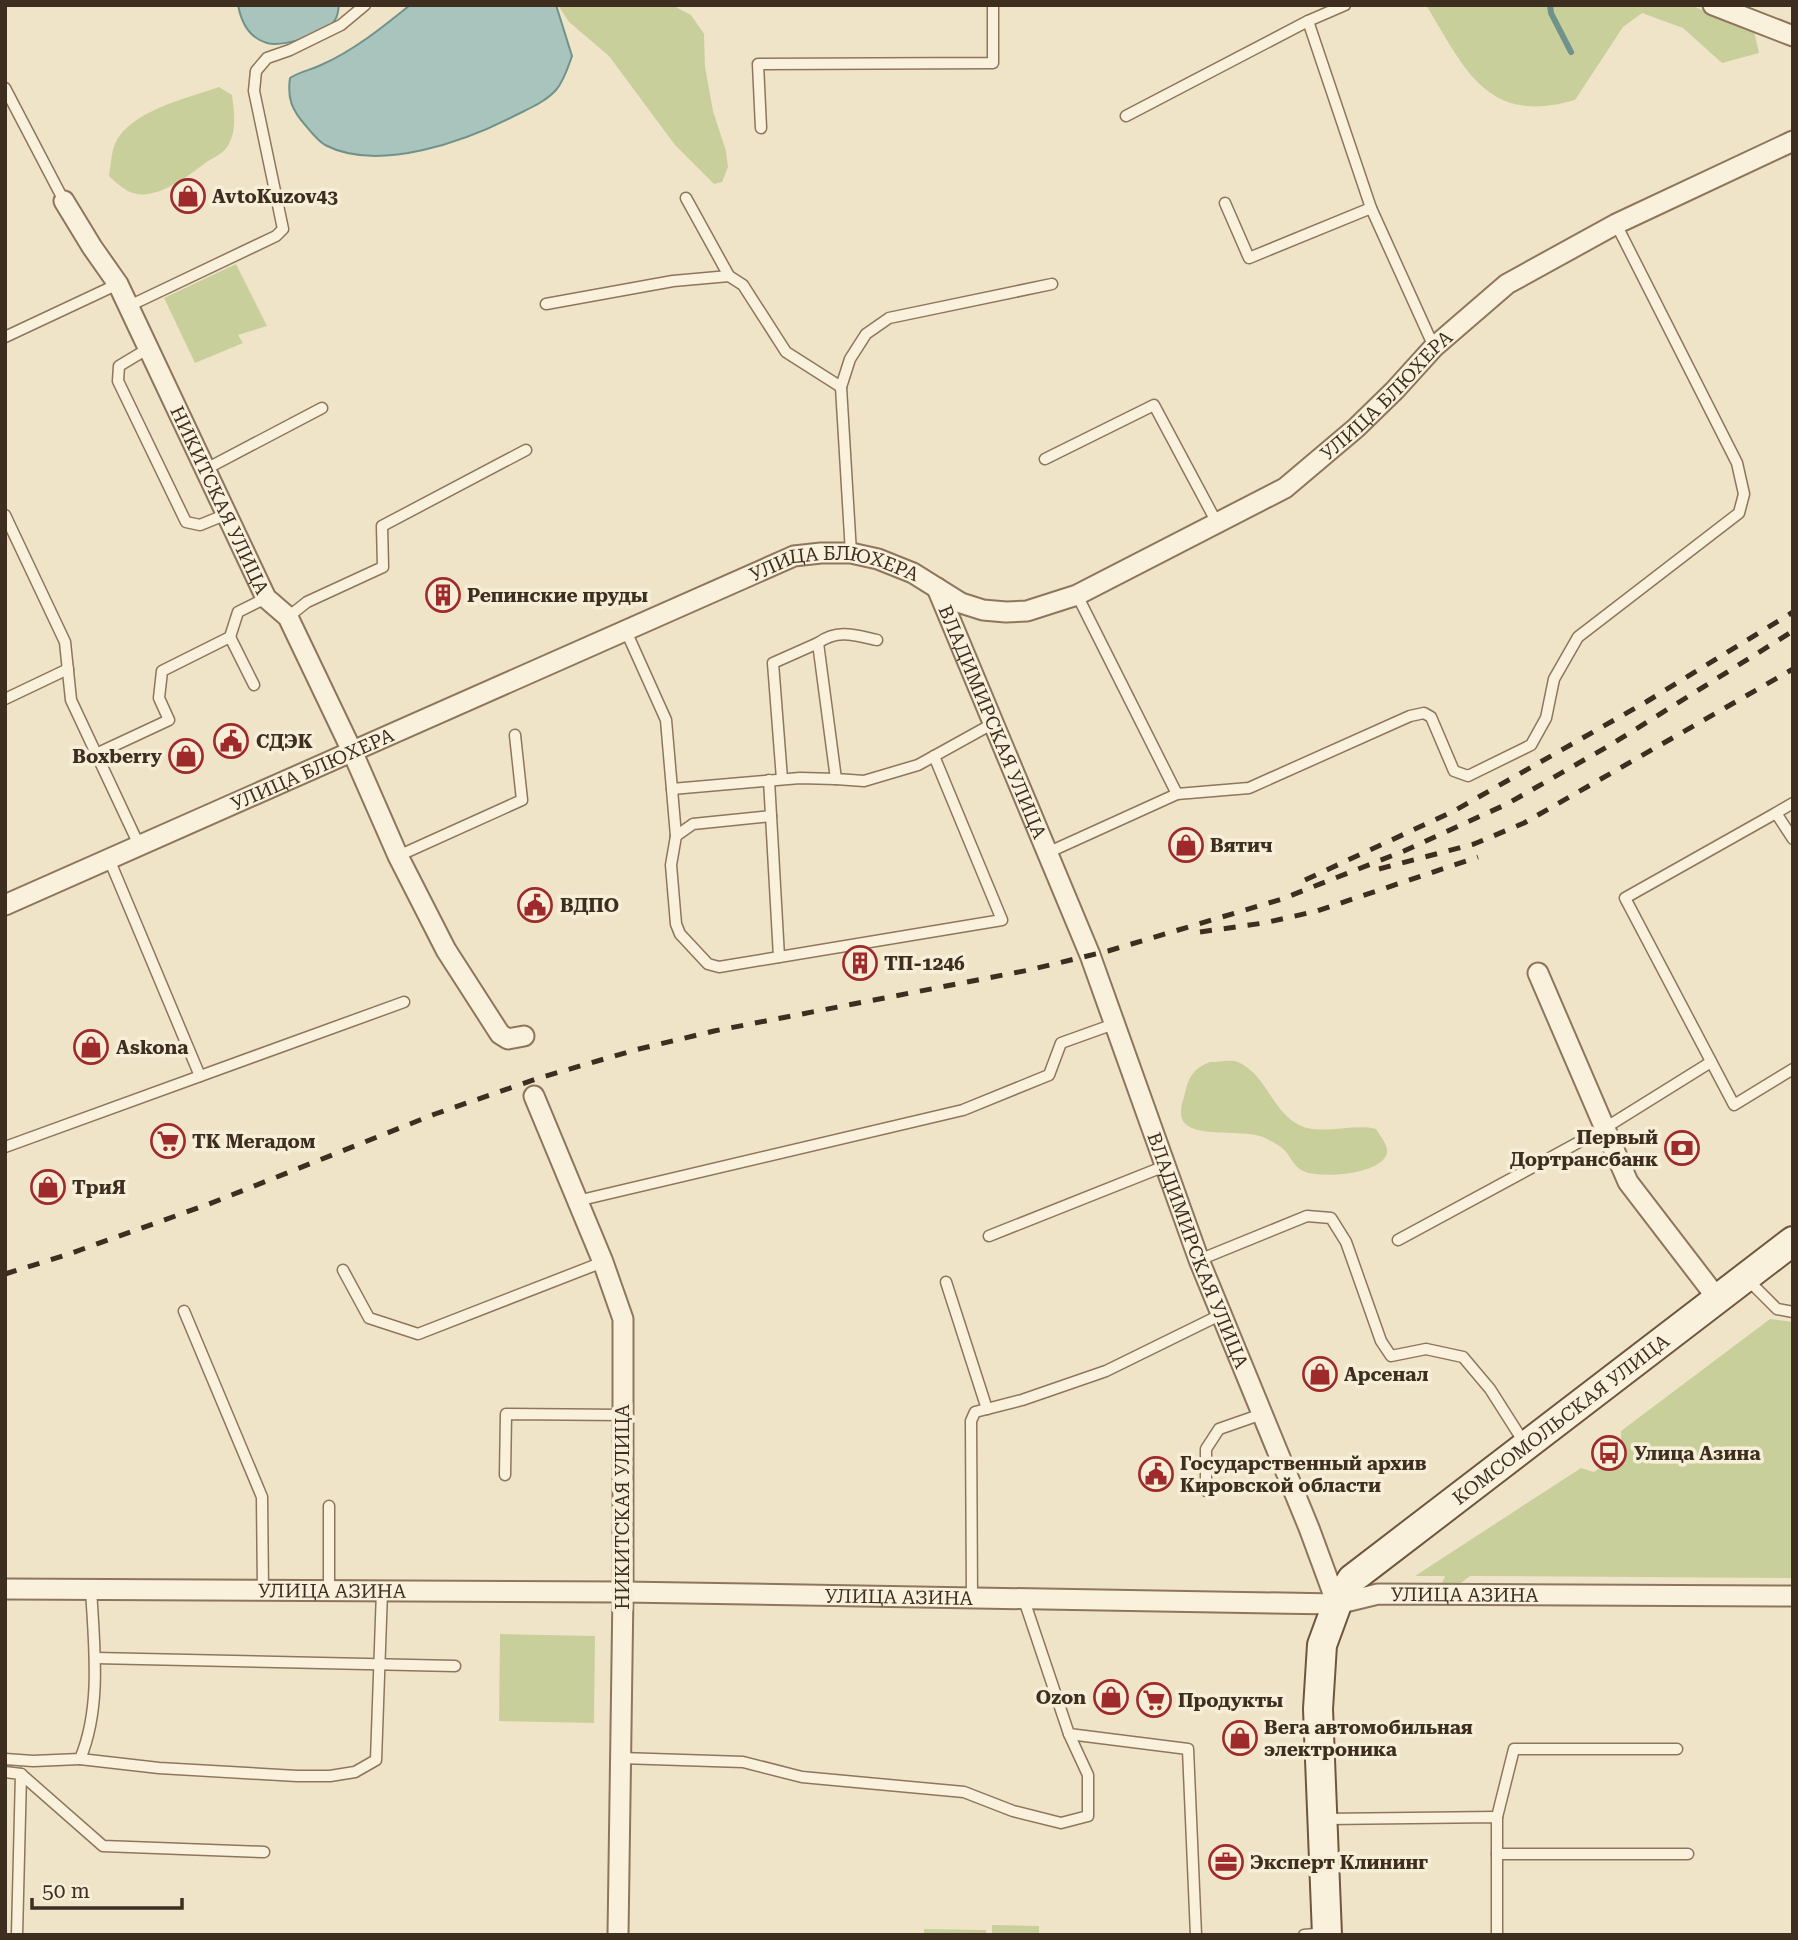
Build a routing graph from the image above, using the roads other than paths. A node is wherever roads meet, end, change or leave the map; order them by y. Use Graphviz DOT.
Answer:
graph roads {
  1 [pos="365,5"];
  2 [pos="993,5"];
  3 [pos="1345,5"];
  4 [pos="1713,5"];
  5 [pos="1308,21"];
  6 [pos="1793,36"];
  7 [pos="5,88"];
  8 [pos="1126,116"];
  9 [pos="761,128"];
  10 [pos="1793,141"];
  11 [pos="686,198"];
  12 [pos="64,201"];
  13 [pos="1225,202"];
  14 [pos="1371,208"];
  15 [pos="1616,224"];
  16 [pos="729,276"];
  17 [pos="1052,284"];
  18 [pos="118,285"];
  19 [pos="546,304"];
  20 [pos="129,306"];
  21 [pos="5,337"];
  22 [pos="1434,347"];
  23 [pos="149,348"];
  24 [pos="841,387"];
  25 [pos="322,408"];
  26 [pos="526,450"];
  27 [pos="1045,459"];
  28 [pos="206,468"];
  29 [pos="227,514"];
  30 [pos="5,515"];
  31 [pos="1217,523"];
  32 [pos="851,553"];
  33 [pos="937,588"];
  34 [pos="1077,594"];
  35 [pos="266,598"];
  36 [pos="288,617"];
  37 [pos="626,631"];
  38 [pos="230,637"];
  39 [pos="877,640"];
  40 [pos="818,643"];
  41 [pos="68,669"];
  42 [pos="254,685"];
  43 [pos="5,699"];
  44 [pos="992,724"];
  45 [pos="515,735"];
  46 [pos="352,751"];
  47 [pos="96,754"];
  48 [pos="934,756"];
  49 [pos="782,779"];
  50 [pos="836,779"];
  51 [pos="769,780"];
  52 [pos="672,789"];
  53 [pos="1177,794"];
  54 [pos="1793,803"];
  55 [pos="1776,813"];
  56 [pos="771,816"];
  57 [pos="676,836"];
  58 [pos="1793,839"];
  59 [pos="139,845"];
  60 [pos="1047,853"];
  61 [pos="398,856"];
  62 [pos="109,859"];
  63 [pos="5,905"];
  64 [pos="779,957"];
  65 [pos="1538,973"];
  66 [pos="404,1002"];
  67 [pos="1114,1024"];
  68 [pos="524,1036"];
  69 [pos="1711,1062"];
  70 [pos="1793,1069"];
  71 [pos="200,1076"];
  72 [pos="534,1096"];
  73 [pos="1605,1128"];
  74 [pos="5,1147"];
  75 [pos="1165,1166"];
  76 [pos="576,1201"];
  77 [pos="989,1236"];
  78 [pos="1398,1240"];
  79 [pos="1793,1241"];
  80 [pos="1199,1260"];
  81 [pos="603,1262"];
  82 [pos="343,1270"];
  83 [pos="1745,1277"];
  84 [pos="946,1282"];
  85 [pos="1717,1298"];
  86 [pos="184,1311"];
  87 [pos="1793,1312"];
  88 [pos="1220,1315"];
  89 [pos="987,1409"];
  90 [pos="1262,1414"];
  91 [pos="623,1415"];
  92 [pos="1526,1445"];
  93 [pos="505,1475"];
  94 [pos="1206,1491"];
  95 [pos="329,1506"];
  96 [pos="5,1589"];
  97 [pos="91,1589"];
  98 [pos="263,1590"];
  99 [pos="329,1590"];
  100 [pos="382,1591"];
  101 [pos="623,1592"];
  102 [pos="1793,1597"];
  103 [pos="972,1598"];
  104 [pos="1024,1600"];
  105 [pos="1337,1604"];
  106 [pos="95,1658"];
  107 [pos="380,1664"];
  108 [pos="455,1666"];
  109 [pos="1069,1734"];
  110 [pos="1677,1749"];
  111 [pos="621,1758"];
  112 [pos="5,1759"];
  113 [pos="80,1759"];
  114 [pos="5,1772"];
  115 [pos="21,1774"];
  116 [pos="1497,1817"];
  117 [pos="1322,1819"];
  118 [pos="264,1852"];
  119 [pos="1497,1854"];
  120 [pos="1688,1854"];
  121 [pos="1319,1934"];
  122 [pos="16,1935"];
  123 [pos="618,1935"];
  124 [pos="1196,1935"];
  125 [pos="1497,1935"];
  1 -- 20 [label="lane"];
  2 -- 9 [label="lane"];
  3 -- 5 [label="lane"];
  4 -- 6 [label="street"];
  5 -- 8 [label="lane"];
  5 -- 14 [label="lane"];
  7 -- 12 [label="lane"];
  10 -- 15 [label="street, УЛИЦА БЛЮХЕРА"];
  11 -- 16 [label="lane"];
  12 -- 18 [label="street, НИКИТСКАЯ УЛИЦА"];
  13 -- 14 [label="lane"];
  14 -- 22 [label="lane"];
  15 -- 22 [label="street, УЛИЦА БЛЮХЕРА"];
  15 -- 53 [label="lane"];
  16 -- 19 [label="lane"];
  16 -- 24 [label="lane"];
  17 -- 24 [label="lane"];
  18 -- 20 [label="street, НИКИТСКАЯ УЛИЦА"];
  18 -- 21 [label="lane"];
  20 -- 23 [label="street, НИКИТСКАЯ УЛИЦА"];
  22 -- 31 [label="street, УЛИЦА БЛЮХЕРА"];
  23 -- 28 [label="street, НИКИТСКАЯ УЛИЦА"];
  23 -- 29 [label="lane"];
  24 -- 32 [label="lane"];
  25 -- 28 [label="lane"];
  26 -- 36 [label="lane"];
  27 -- 31 [label="lane"];
  28 -- 29 [label="street, НИКИТСКАЯ УЛИЦА"];
  29 -- 35 [label="street, НИКИТСКАЯ УЛИЦА"];
  30 -- 41 [label="lane"];
  31 -- 34 [label="street, УЛИЦА БЛЮХЕРА"];
  32 -- 33 [label="street, УЛИЦА БЛЮХЕРА"];
  32 -- 37 [label="street, УЛИЦА БЛЮХЕРА"];
  33 -- 34 [label="street, УЛИЦА БЛЮХЕРА"];
  33 -- 44 [label="street, ВЛАДИМИРСКАЯ УЛИЦА"];
  34 -- 53 [label="lane"];
  35 -- 36 [label="street, НИКИТСКАЯ УЛИЦА"];
  35 -- 38 [label="lane"];
  36 -- 46 [label="street, НИКИТСКАЯ УЛИЦА"];
  37 -- 46 [label="street, УЛИЦА БЛЮХЕРА"];
  37 -- 52 [label="lane"];
  38 -- 42 [label="lane"];
  38 -- 47 [label="lane"];
  39 -- 40 [label="lane"];
  40 -- 49 [label="lane"];
  40 -- 50 [label="lane"];
  41 -- 43 [label="lane"];
  41 -- 47 [label="lane"];
  44 -- 48 [label="lane"];
  44 -- 60 [label="street, ВЛАДИМИРСКАЯ УЛИЦА"];
  45 -- 61 [label="lane"];
  46 -- 59 [label="street, УЛИЦА БЛЮХЕРА"];
  46 -- 61 [label="street, НИКИТСКАЯ УЛИЦА"];
  47 -- 59 [label="lane"];
  48 -- 50 [label="lane"];
  48 -- 64 [label="lane"];
  49 -- 50 [label="lane"];
  49 -- 51 [label="lane"];
  51 -- 52 [label="lane"];
  51 -- 56 [label="lane"];
  52 -- 57 [label="lane"];
  53 -- 60 [label="lane"];
  54 -- 55 [label="lane"];
  55 -- 58 [label="lane"];
  55 -- 69 [label="lane"];
  56 -- 57 [label="lane"];
  56 -- 64 [label="lane"];
  57 -- 64 [label="lane"];
  59 -- 62 [label="street, УЛИЦА БЛЮХЕРА"];
  60 -- 67 [label="street, ВЛАДИМИРСКАЯ УЛИЦА"];
  61 -- 68 [label="street, НИКИТСКАЯ УЛИЦА"];
  62 -- 63 [label="street, УЛИЦА БЛЮХЕРА"];
  62 -- 71 [label="lane"];
  65 -- 73 [label="street"];
  66 -- 71 [label="lane"];
  67 -- 75 [label="street, ВЛАДИМИРСКАЯ УЛИЦА"];
  67 -- 76 [label="lane"];
  69 -- 70 [label="lane"];
  69 -- 73 [label="lane"];
  71 -- 74 [label="lane"];
  72 -- 76 [label="street, НИКИТСКАЯ УЛИЦА"];
  73 -- 78 [label="lane"];
  73 -- 85 [label="street"];
  75 -- 77 [label="lane"];
  75 -- 80 [label="street, ВЛАДИМИРСКАЯ УЛИЦА"];
  76 -- 81 [label="street, НИКИТСКАЯ УЛИЦА"];
  79 -- 83 [label="main road, КОМСОМОЛЬСКАЯ УЛИЦА"];
  80 -- 88 [label="street, ВЛАДИМИРСКАЯ УЛИЦА"];
  80 -- 92 [label="lane"];
  81 -- 82 [label="lane"];
  81 -- 91 [label="street, НИКИТСКАЯ УЛИЦА"];
  83 -- 85 [label="main road, КОМСОМОЛЬСКАЯ УЛИЦА"];
  83 -- 87 [label="lane"];
  84 -- 89 [label="lane"];
  85 -- 92 [label="main road, КОМСОМОЛЬСКАЯ УЛИЦА"];
  86 -- 98 [label="lane"];
  88 -- 89 [label="lane"];
  88 -- 90 [label="street, ВЛАДИМИРСКАЯ УЛИЦА"];
  89 -- 103 [label="lane"];
  90 -- 94 [label="lane"];
  90 -- 105 [label="street, ВЛАДИМИРСКАЯ УЛИЦА"];
  91 -- 93 [label="lane"];
  91 -- 101 [label="street, НИКИТСКАЯ УЛИЦА"];
  92 -- 105 [label="main road, КОМСОМОЛЬСКАЯ УЛИЦА"];
  95 -- 99 [label="lane"];
  96 -- 97 [label="street, УЛИЦА АЗИНА"];
  97 -- 98 [label="street, УЛИЦА АЗИНА"];
  97 -- 106 [label="lane"];
  98 -- 99 [label="street, УЛИЦА АЗИНА"];
  99 -- 100 [label="street, УЛИЦА АЗИНА"];
  100 -- 101 [label="street, УЛИЦА АЗИНА"];
  100 -- 107 [label="lane"];
  101 -- 103 [label="street, УЛИЦА АЗИНА"];
  101 -- 111 [label="street, НИКИТСКАЯ УЛИЦА"];
  102 -- 105 [label="street, УЛИЦА АЗИНА"];
  103 -- 104 [label="street, УЛИЦА АЗИНА"];
  104 -- 105 [label="street, УЛИЦА АЗИНА"];
  104 -- 109 [label="lane"];
  105 -- 117 [label="main road"];
  106 -- 107 [label="lane"];
  106 -- 113 [label="lane"];
  107 -- 108 [label="lane"];
  107 -- 113 [label="lane"];
  109 -- 111 [label="lane"];
  109 -- 124 [label="lane"];
  110 -- 116 [label="lane"];
  111 -- 123 [label="street, НИКИТСКАЯ УЛИЦА"];
  112 -- 113 [label="lane"];
  114 -- 115 [label="lane"];
  115 -- 118 [label="lane"];
  115 -- 122 [label="lane"];
  116 -- 117 [label="lane"];
  116 -- 119 [label="lane"];
  117 -- 121 [label="main road"];
  119 -- 120 [label="lane"];
  119 -- 125 [label="lane"];
}
